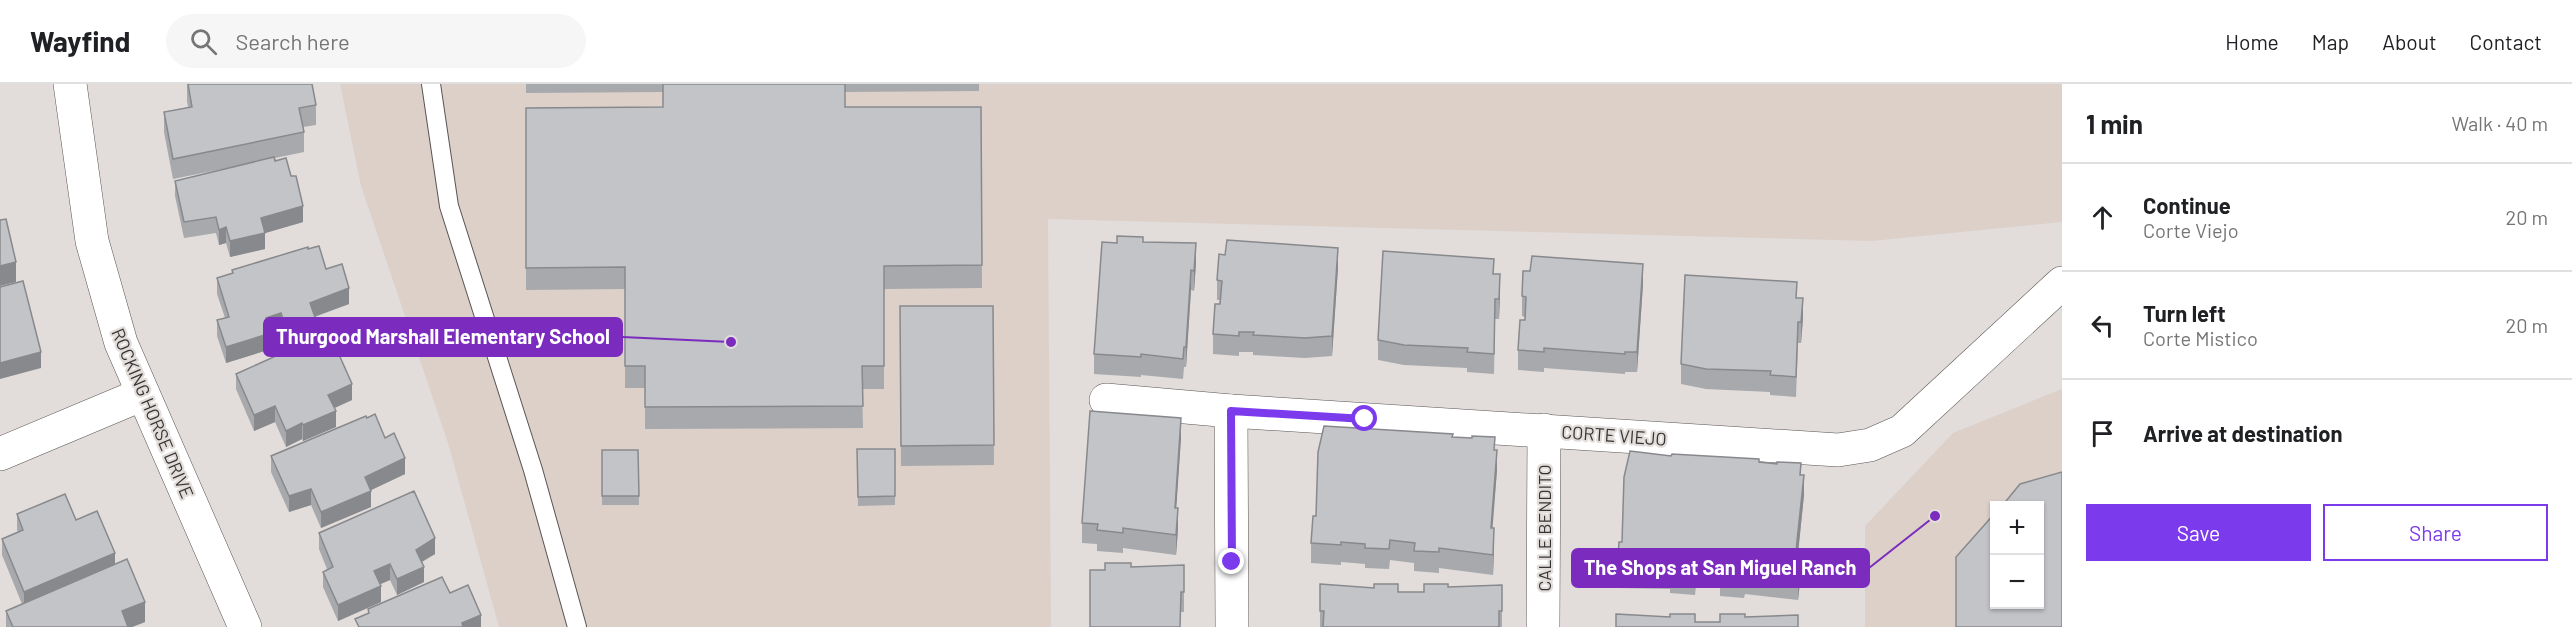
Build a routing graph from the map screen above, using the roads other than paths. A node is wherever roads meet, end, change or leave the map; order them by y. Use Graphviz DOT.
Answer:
graph roads {
  1 [pos="70,84"];
  2 [pos="431,84"];
  3 [pos="2062,283"];
  4 [pos="143,394"];
  5 [pos="1107,400"];
  6 [pos="1231,411"];
  7 [pos="1544,430"];
  8 [pos="0,454"];
  9 [pos="244,627"];
  10 [pos="578,627"];
  11 [pos="1232,627"];
  12 [pos="1543,627"];
  1 -- 4 [label="street, ROCKING HORSE DRIVE"];
  2 -- 10 [label="lane"];
  3 -- 7 [label="street, CORTE VIEJO"];
  4 -- 8 [label="street"];
  4 -- 9 [label="street, ROCKING HORSE DRIVE"];
  5 -- 6 [label="street, CORTE VIEJO"];
  6 -- 7 [label="street, CORTE VIEJO"];
  6 -- 11 [label="street"];
  7 -- 12 [label="street, CALLE BENDITO"];
}
